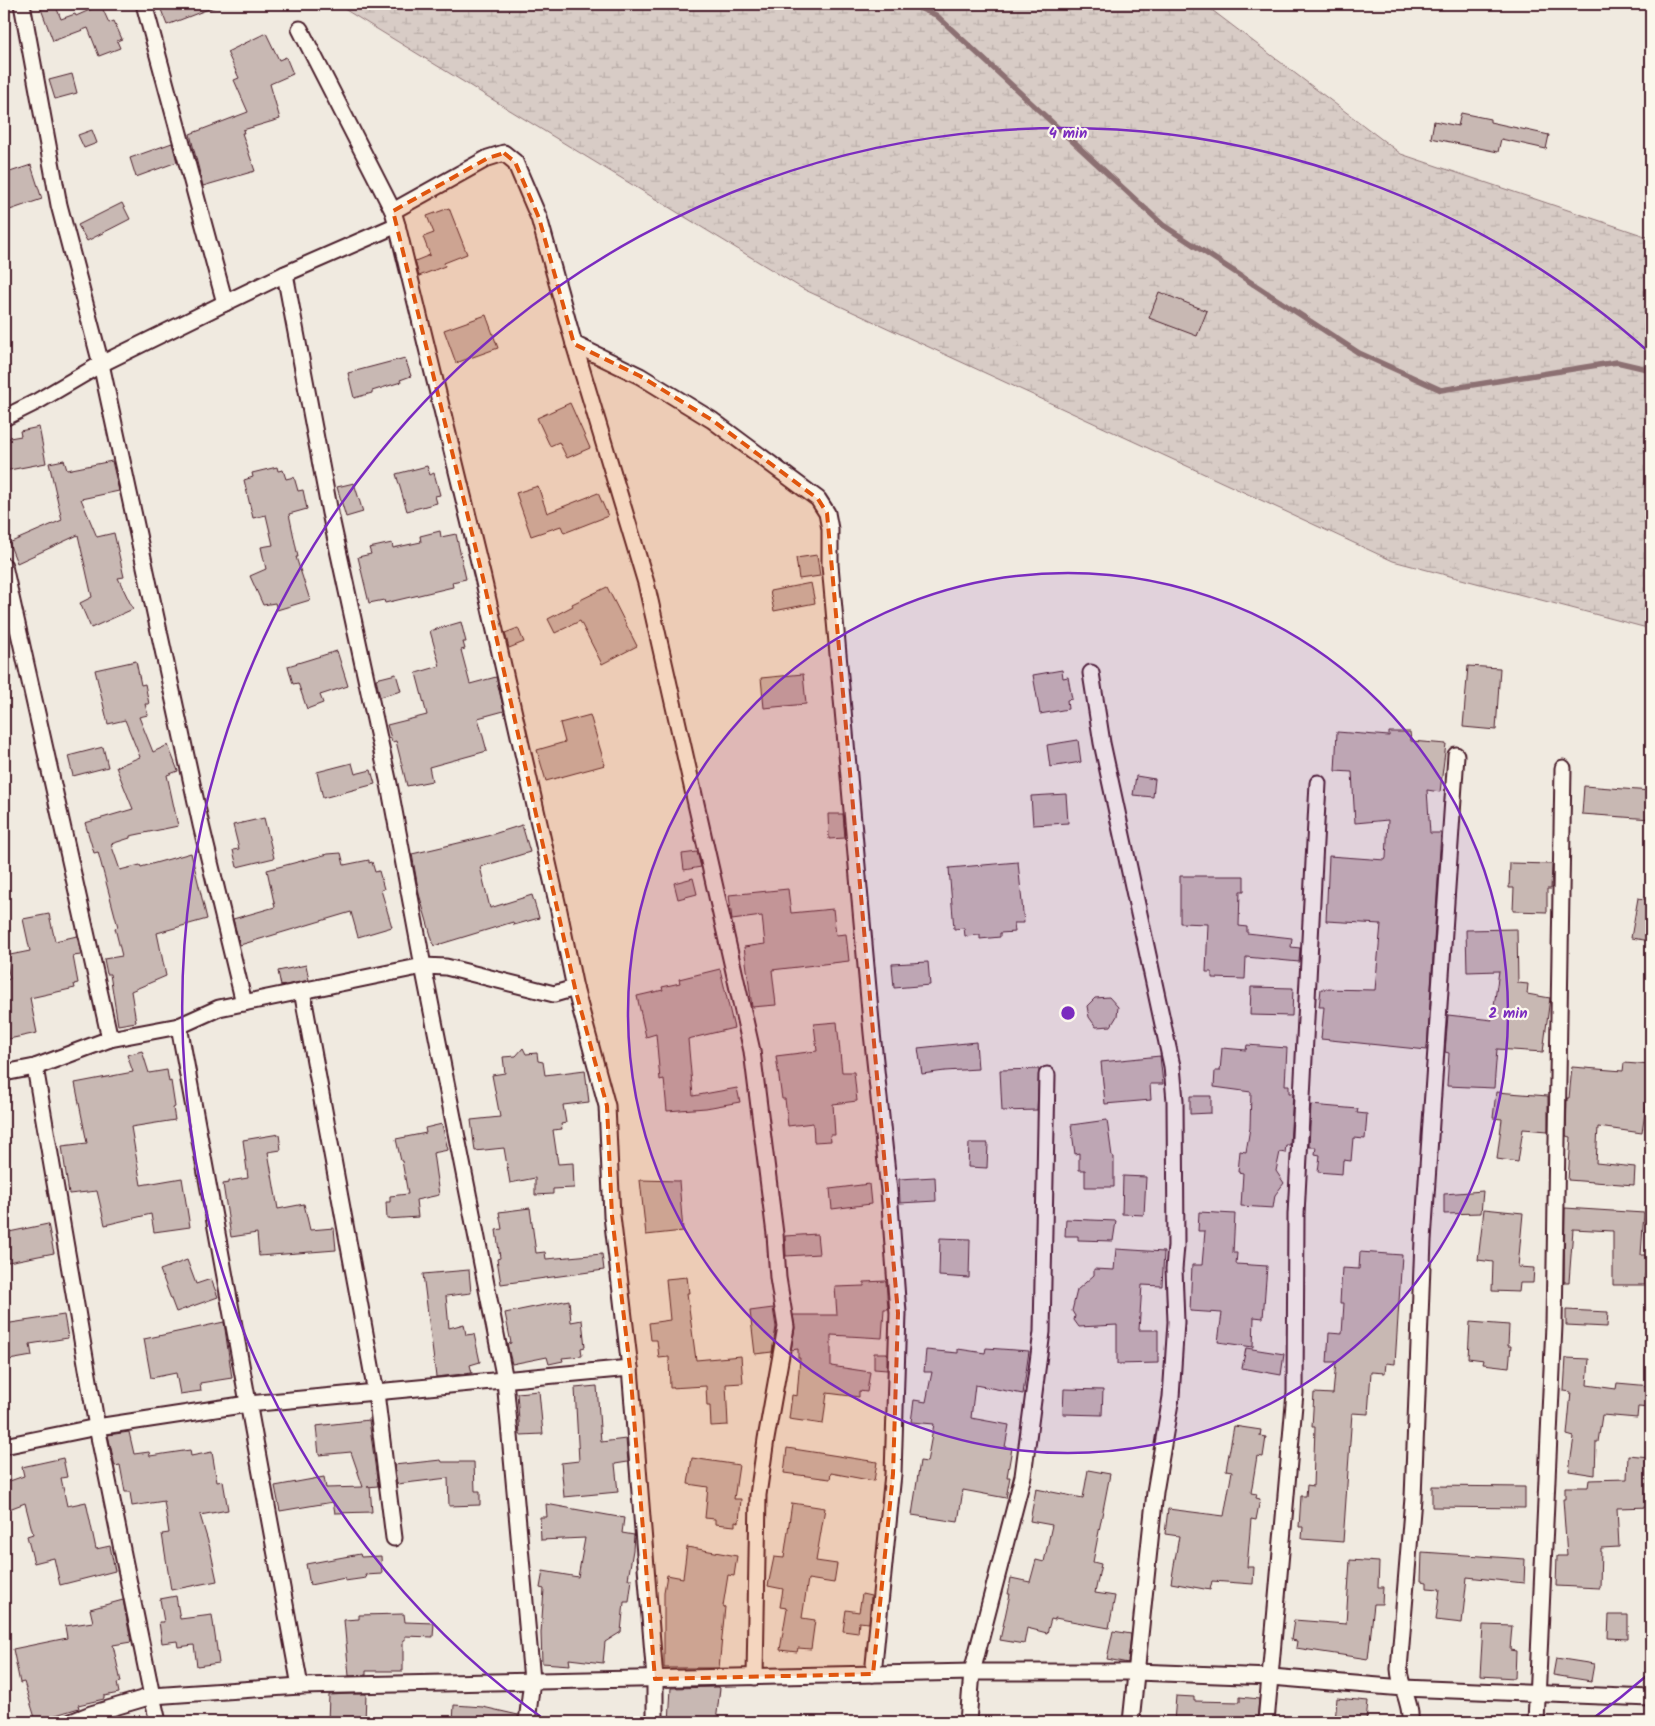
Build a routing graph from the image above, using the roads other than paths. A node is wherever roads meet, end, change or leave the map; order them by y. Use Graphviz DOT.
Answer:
graph roads {
  1 [pos="22,4"];
  2 [pos="144,4"];
  3 [pos="300,30"];
  4 [pos="395,218"];
  5 [pos="285,274"];
  6 [pos="225,303"];
  7 [pos="574,344"];
  8 [pos="101,364"];
  9 [pos="4,418"];
  10 [pos="4,566"];
  11 [pos="1091,673"];
  12 [pos="1456,755"];
  13 [pos="1563,768"];
  14 [pos="1318,784"];
  15 [pos="423,966"];
  16 [pos="575,988"];
  17 [pos="302,991"];
  18 [pos="244,1003"];
  19 [pos="179,1026"];
  20 [pos="110,1039"];
  21 [pos="35,1067"];
  22 [pos="4,1073"];
  23 [pos="1047,1075"];
  24 [pos="630,1368"];
  25 [pos="505,1380"];
  26 [pos="376,1393"];
  27 [pos="248,1404"];
  28 [pos="97,1427"];
  29 [pos="4,1446"];
  30 [pos="394,1538"];
  31 [pos="972,1672"];
  32 [pos="1136,1672"];
  33 [pos="873,1674"];
  34 [pos="755,1677"];
  35 [pos="1271,1677"];
  36 [pos="532,1680"];
  37 [pos="655,1680"];
  38 [pos="300,1686"];
  39 [pos="1403,1688"];
  40 [pos="1537,1695"];
  41 [pos="152,1696"];
  42 [pos="1651,1698"];
  43 [pos="71,1722"];
  44 [pos="158,1722"];
  45 [pos="527,1722"];
  46 [pos="655,1722"];
  47 [pos="968,1722"];
  48 [pos="1131,1722"];
  49 [pos="1266,1722"];
  50 [pos="1410,1722"];
  51 [pos="1536,1722"];
  1 -- 8 [label="street"];
  2 -- 6 [label="street"];
  3 -- 4 [label="street"];
  4 -- 5 [label="street"];
  4 -- 7 [label="street"];
  4 -- 16 [label="street"];
  5 -- 6 [label="street"];
  5 -- 15 [label="street"];
  6 -- 8 [label="street"];
  7 -- 33 [label="street"];
  7 -- 34 [label="street"];
  8 -- 9 [label="street"];
  8 -- 18 [label="street"];
  10 -- 20 [label="street"];
  11 -- 32 [label="street"];
  12 -- 39 [label="street"];
  13 -- 40 [label="street"];
  14 -- 35 [label="street"];
  15 -- 16 [label="street"];
  15 -- 17 [label="street"];
  15 -- 25 [label="street"];
  16 -- 24 [label="street"];
  17 -- 18 [label="street"];
  17 -- 26 [label="street"];
  18 -- 19 [label="street"];
  19 -- 20 [label="street"];
  19 -- 27 [label="street"];
  20 -- 21 [label="street"];
  21 -- 22 [label="street"];
  21 -- 28 [label="street"];
  23 -- 31 [label="street"];
  24 -- 25 [label="street"];
  24 -- 37 [label="street"];
  25 -- 26 [label="street"];
  25 -- 36 [label="street"];
  26 -- 27 [label="street"];
  26 -- 30 [label="street"];
  27 -- 28 [label="street"];
  27 -- 38 [label="street"];
  28 -- 29 [label="street"];
  28 -- 41 [label="street"];
  31 -- 32 [label="street"];
  31 -- 33 [label="street"];
  31 -- 47 [label="street"];
  32 -- 35 [label="street"];
  32 -- 48 [label="street"];
  33 -- 34 [label="street"];
  34 -- 37 [label="street"];
  35 -- 39 [label="street"];
  35 -- 49 [label="street"];
  36 -- 37 [label="street"];
  36 -- 38 [label="street"];
  36 -- 45 [label="street"];
  37 -- 46 [label="street"];
  38 -- 41 [label="street"];
  39 -- 40 [label="street"];
  39 -- 50 [label="street"];
  40 -- 42 [label="street"];
  40 -- 51 [label="street"];
  41 -- 43 [label="street"];
  41 -- 44 [label="street"];
}
